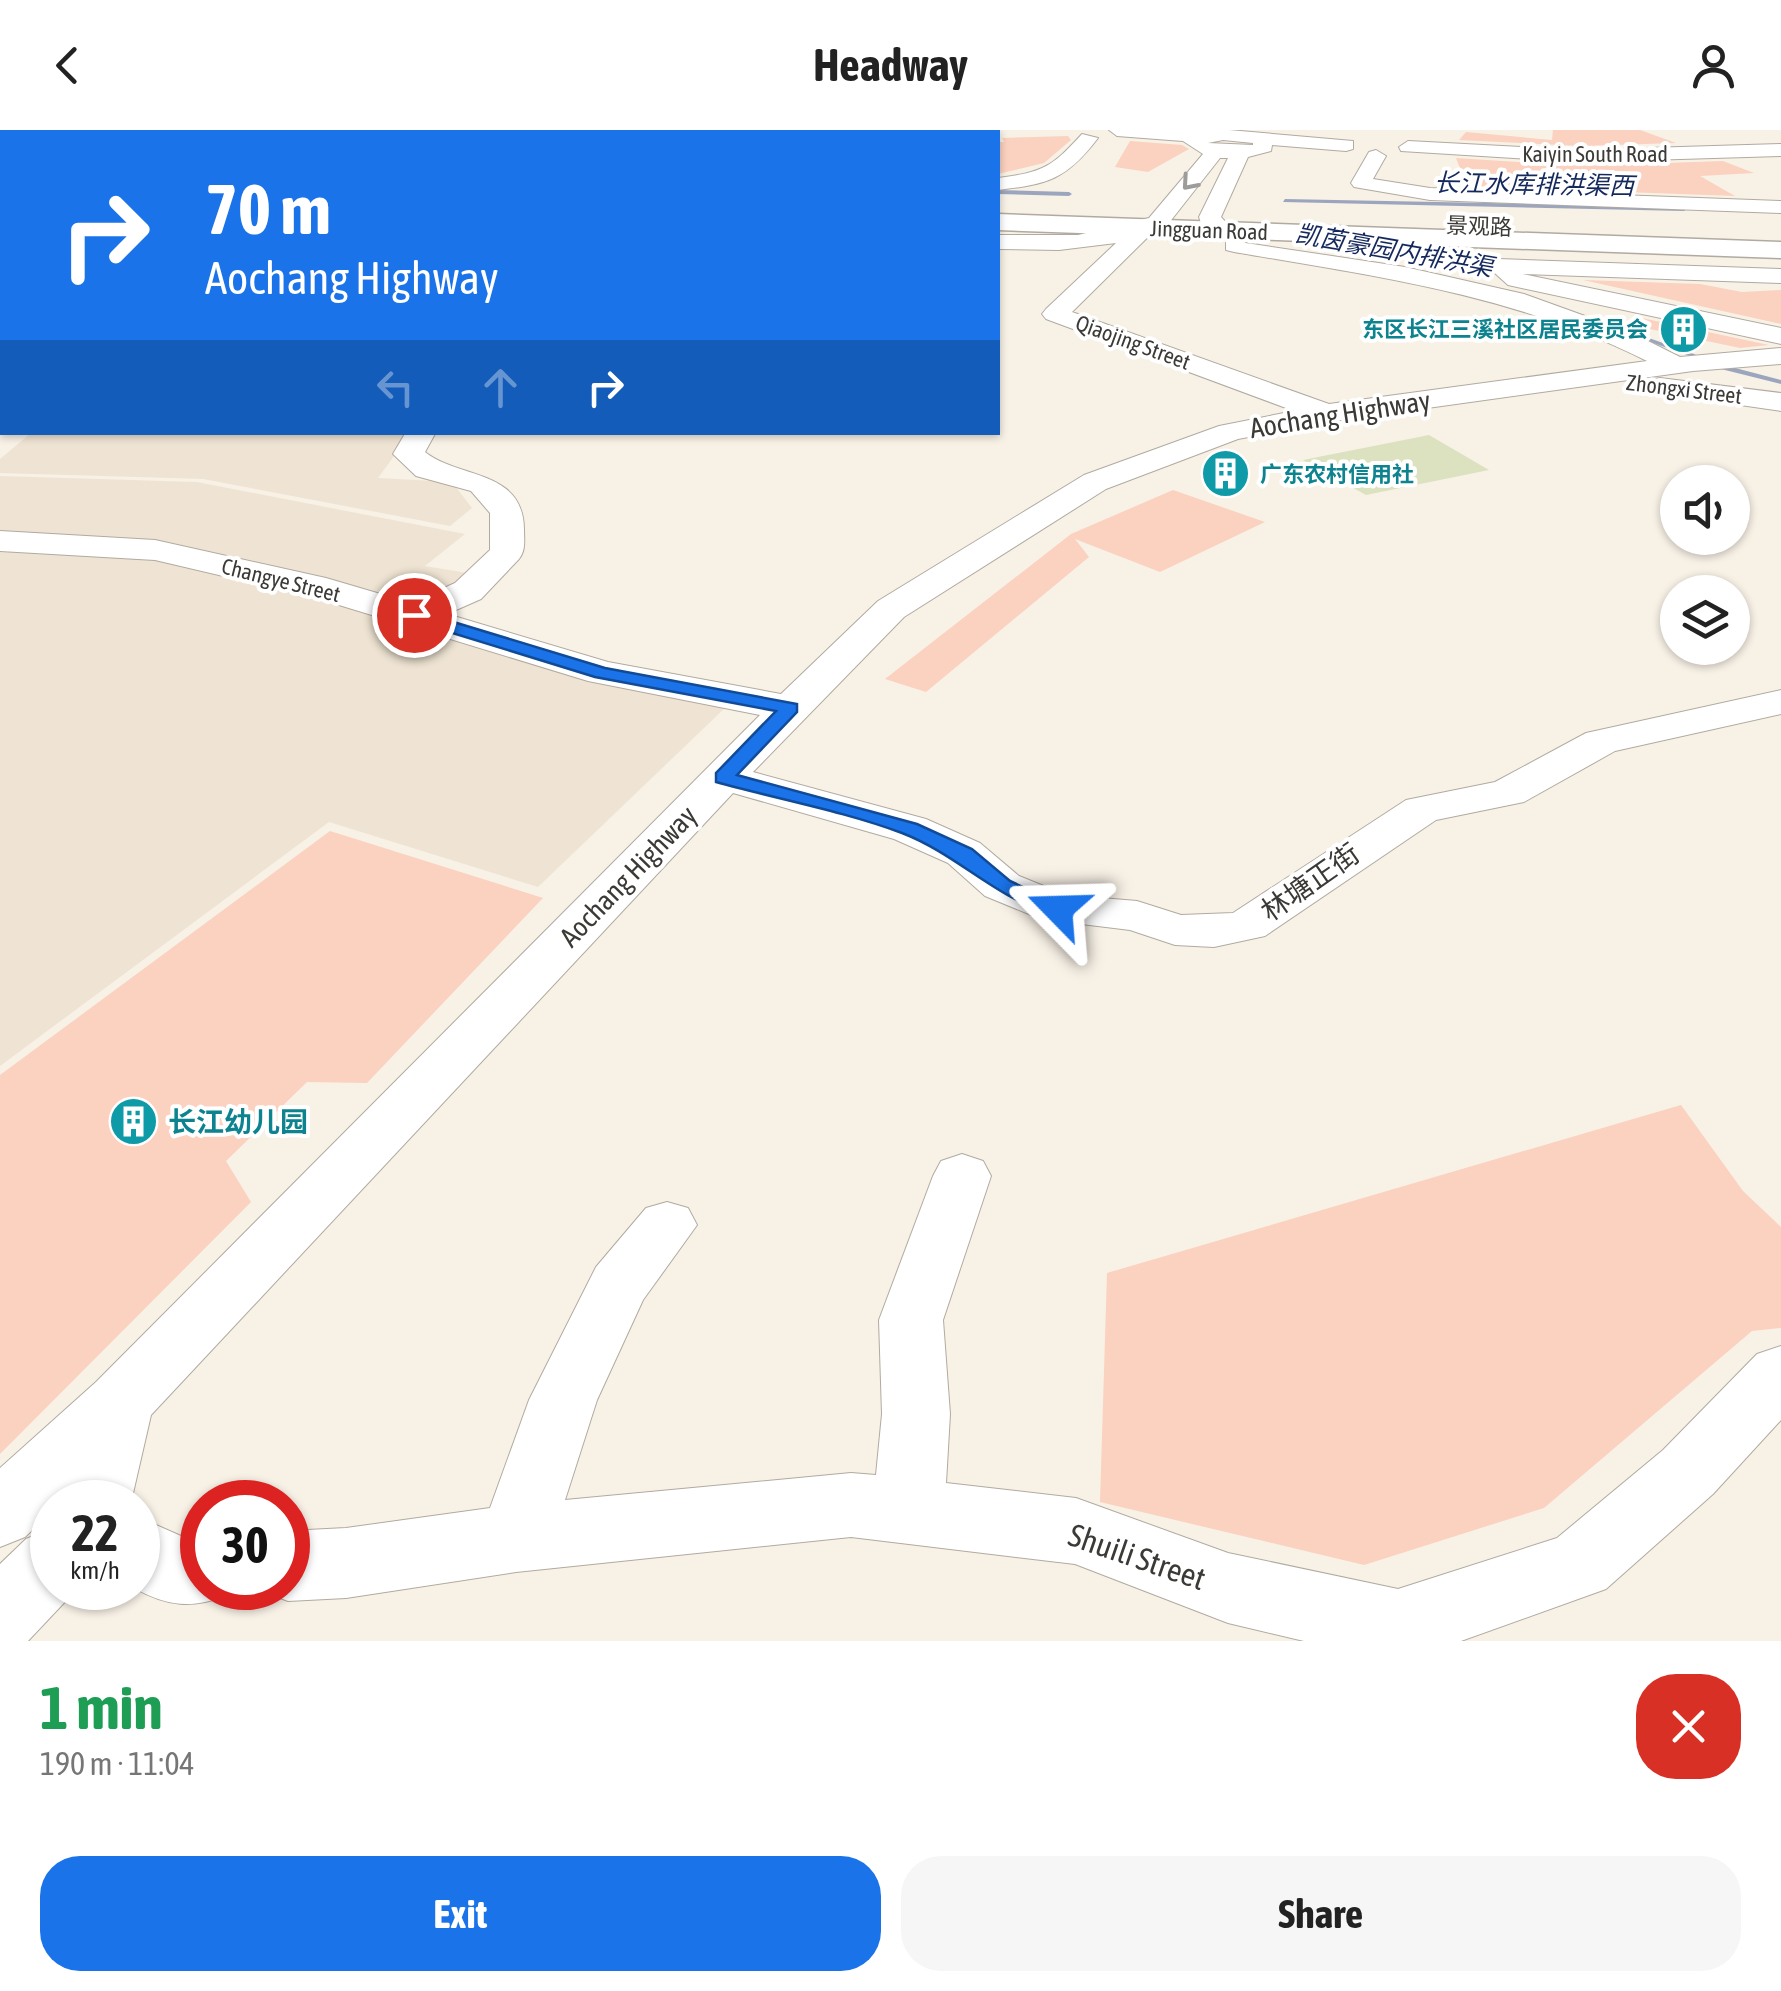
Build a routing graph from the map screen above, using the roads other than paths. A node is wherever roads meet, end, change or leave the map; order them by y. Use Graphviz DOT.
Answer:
graph roads {
  1 [pos="1117,130"];
  2 [pos="1065,134"];
  3 [pos="1089,138"];
  4 [pos="1261,142"];
  5 [pos="1209,144"];
  6 [pos="1364,144"];
  7 [pos="1781,150"];
  8 [pos="1241,152"];
  9 [pos="1000,184"];
  10 [pos="1781,207"];
  11 [pos="1000,209"];
  12 [pos="1153,221"];
  13 [pos="1000,222"];
  14 [pos="1222,231"];
  15 [pos="1781,236"];
  16 [pos="1000,242"];
  17 [pos="1703,247"];
  18 [pos="1781,250"];
  19 [pos="1727,274"];
  20 [pos="1781,276"];
  21 [pos="1781,336"];
  22 [pos="1781,356"];
  23 [pos="1675,365"];
  24 [pos="1587,378"];
  25 [pos="1781,402"];
  26 [pos="1327,413"];
  27 [pos="419,435"];
  28 [pos="0,540"];
  29 [pos="414,615"];
  30 [pos="1781,702"];
  31 [pos="790,708"];
  32 [pos="723,778"];
  33 [pos="962,1176"];
  34 [pos="668,1225"];
  35 [pos="1781,1374"];
  36 [pos="120,1402"];
  37 [pos="100,1480"];
  38 [pos="112,1480"];
  39 [pos="908,1512"];
  40 [pos="0,1514"];
  41 [pos="516,1538"];
  42 [pos="310,1565"];
  43 [pos="30,1585"];
  44 [pos="0,1616"];
  1 -- 3 [label="street"];
  1 -- 5 [label="street"];
  2 -- 3 [label="street"];
  3 -- 9 [label="street"];
  4 -- 5 [label="street, Kaiyin South Road"];
  4 -- 6 [label="street, Kaiyin South Road"];
  4 -- 8 [label="street"];
  5 -- 8 [label="street"];
  5 -- 12 [label="street, one-way"];
  6 -- 7 [label="street, Kaiyin South Road"];
  6 -- 10 [label="street"];
  8 -- 14 [label="street"];
  11 -- 12 [label="main road"];
  12 -- 13 [label="main road, Jingguan Road"];
  12 -- 14 [label="main road, Jingguan Road"];
  12 -- 16 [label="street"];
  12 -- 26 [label="street, Qiaojing Street"];
  14 -- 15 [label="main road, 景观路"];
  14 -- 17 [label="main road, Jingguan Road"];
  14 -- 23 [label="street"];
  17 -- 18 [label="main road, Jingguan Road"];
  17 -- 19 [label="street"];
  19 -- 20 [label="street"];
  19 -- 21 [label="street"];
  22 -- 23 [label="street, Aochang Highway"];
  23 -- 24 [label="street, Aochang Highway"];
  24 -- 25 [label="street, Zhongxi Street"];
  24 -- 26 [label="street, Aochang Highway"];
  26 -- 31 [label="street, Aochang Highway"];
  27 -- 29 [label="street"];
  28 -- 29 [label="street, Changye Street"];
  29 -- 31 [label="street, Changye Street"];
  30 -- 32 [label="street, 林塘正街"];
  31 -- 32 [label="street, Aochang Highway"];
  32 -- 36 [label="street, Aochang Highway"];
  33 -- 39 [label="street"];
  34 -- 41 [label="street"];
  35 -- 39 [label="street, Shuili Street"];
  36 -- 37 [label="street"];
  36 -- 38 [label="street"];
  36 -- 40 [label="street, Aochang Highway"];
  39 -- 41 [label="street, Shuili Street"];
  41 -- 42 [label="street, Shuili Street"];
  43 -- 44 [label="street"];
}
